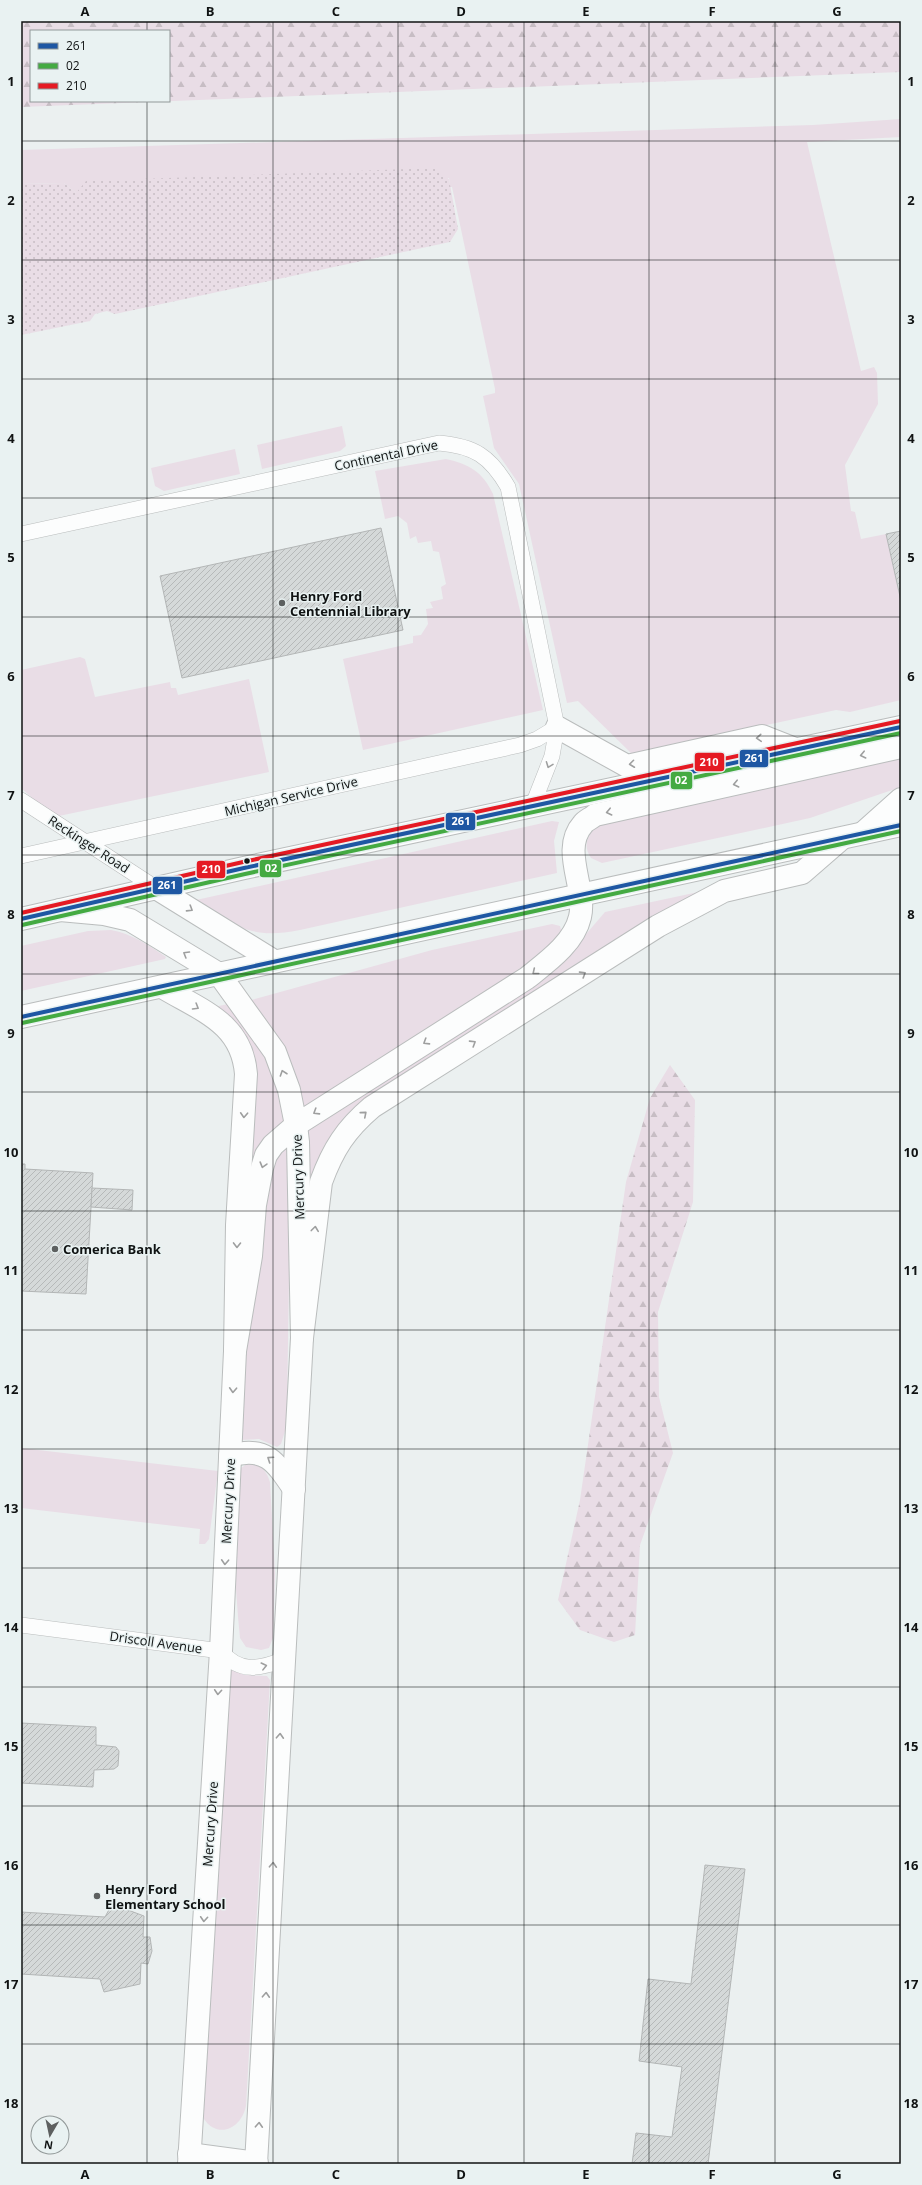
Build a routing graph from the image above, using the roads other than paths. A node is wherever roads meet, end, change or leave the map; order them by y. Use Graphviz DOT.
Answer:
graph roads {
  1 [pos="21,534"];
  2 [pos="557,727"];
  3 [pos="901,727"];
  4 [pos="901,747"];
  5 [pos="795,749"];
  6 [pos="901,799"];
  7 [pos="21,800"];
  8 [pos="532,807"];
  9 [pos="901,825"];
  10 [pos="862,834"];
  11 [pos="841,839"];
  12 [pos="85,842"];
  13 [pos="21,856"];
  14 [pos="156,888"];
  15 [pos="579,894"];
  16 [pos="60,910"];
  17 [pos="21,918"];
  18 [pos="274,961"];
  19 [pos="219,974"];
  20 [pos="162,987"];
  21 [pos="21,1017"];
  22 [pos="296,1125"];
  23 [pos="302,1338"];
  24 [pos="235,1351"];
  25 [pos="230,1456"];
  26 [pos="294,1489"];
  27 [pos="21,1625"];
  28 [pos="221,1651"];
  29 [pos="284,1659"];
  30 [pos="189,2159"];
  31 [pos="256,2163"];
  1 -- 2 [label="street, Continental Drive"];
  5 -- 2 [label="main road, one-way"];
  2 -- 8 [label="street, Continental Drive, one-way"];
  2 -- 12 [label="street, Michigan Service Drive"];
  3 -- 5 [label="main road"];
  4 -- 15 [label="main road, one-way"];
  5 -- 8 [label="main road"];
  6 -- 10 [label="main road"];
  7 -- 12 [label="street, Reckinger Road"];
  8 -- 14 [label="main road"];
  9 -- 10 [label="main road"];
  10 -- 11 [label="main road"];
  11 -- 15 [label="main road"];
  23 -- 11 [label="main road, one-way"];
  12 -- 13 [label="street, Michigan Service Drive"];
  12 -- 14 [label="street, Reckinger Road"];
  14 -- 16 [label="main road"];
  14 -- 18 [label="main road, one-way"];
  15 -- 18 [label="main road"];
  15 -- 22 [label="main road, one-way"];
  16 -- 17 [label="main road"];
  19 -- 16 [label="main road, one-way"];
  18 -- 19 [label="main road"];
  19 -- 20 [label="main road"];
  22 -- 19 [label="main road, one-way"];
  20 -- 21 [label="main road"];
  20 -- 24 [label="main road, one-way"];
  22 -- 23 [label="main road, Mercury Drive"];
  22 -- 24 [label="main road, Mercury Drive, one-way"];
  23 -- 26 [label="main road, Mercury Drive"];
  24 -- 25 [label="main road, Mercury Drive, one-way"];
  26 -- 25 [label="main road, one-way"];
  25 -- 28 [label="main road, Mercury Drive, one-way"];
  26 -- 29 [label="main road, Mercury Drive"];
  27 -- 28 [label="street, Driscoll Avenue"];
  28 -- 29 [label="street, Driscoll Avenue, one-way"];
  28 -- 30 [label="main road, Mercury Drive, one-way"];
  31 -- 29 [label="main road, Mercury Drive, one-way"];
  30 -- 31 [label="main road"];
}
